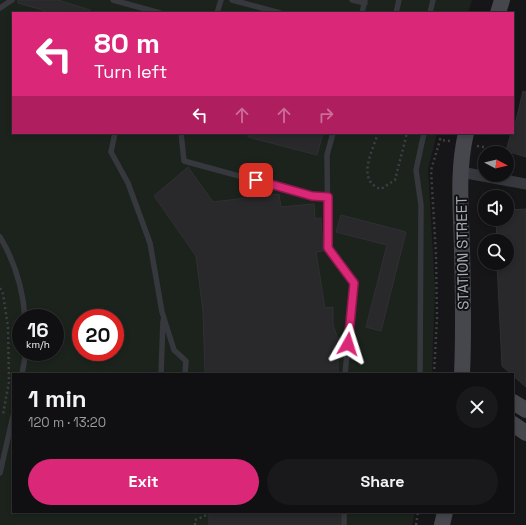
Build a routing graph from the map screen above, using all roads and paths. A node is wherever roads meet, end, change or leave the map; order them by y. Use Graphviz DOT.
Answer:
graph roads {
  1 [pos="12,0"];
  2 [pos="113,0"];
  3 [pos="221,0"];
  4 [pos="232,0"];
  5 [pos="352,0"];
  6 [pos="399,0"];
  7 [pos="433,0"];
  8 [pos="502,0"];
  9 [pos="365,2"];
  10 [pos="0,8"];
  11 [pos="156,12"];
  12 [pos="217,12"];
  13 [pos="276,12"];
  14 [pos="362,12"];
  15 [pos="396,12"];
  16 [pos="430,12"];
  17 [pos="498,12"];
  18 [pos="115,134"];
  19 [pos="181,134"];
  20 [pos="333,134"];
  21 [pos="378,134"];
  22 [pos="407,134"];
  23 [pos="424,134"];
  24 [pos="466,134"];
  25 [pos="440,140"];
  26 [pos="461,172"];
  27 [pos="526,184"];
  28 [pos="328,197"];
  29 [pos="0,237"];
  30 [pos="0,288"];
  31 [pos="24,309"];
  32 [pos="163,317"];
  33 [pos="24,361"];
  34 [pos="22,373"];
  35 [pos="161,373"];
  36 [pos="185,373"];
  37 [pos="345,373"];
  38 [pos="420,373"];
  39 [pos="434,373"];
  40 [pos="462,373"];
  41 [pos="514,403"];
  42 [pos="526,410"];
  43 [pos="2,418"];
  44 [pos="12,420"];
  45 [pos="514,425"];
  46 [pos="526,433"];
  47 [pos="0,473"];
  48 [pos="344,513"];
  49 [pos="418,513"];
  50 [pos="445,513"];
  51 [pos="209,514"];
  52 [pos="195,525"];
  53 [pos="344,525"];
  54 [pos="416,525"];
  55 [pos="442,525"];
  1 -- 10 [label="lane"];
  2 -- 11 [label="lane"];
  3 -- 12 [label="lane"];
  4 -- 13 [label="lane"];
  5 -- 9 [label="lane"];
  6 -- 15 [label="lane"];
  7 -- 16 [label="lane"];
  8 -- 17 [label="street"];
  9 -- 14 [label="lane"];
  18 -- 32 [label="lane"];
  19 -- 28 [label="lane"];
  20 -- 28 [label="lane"];
  21 -- 22 [label="path"];
  23 -- 38 [label="lane"];
  24 -- 26 [label="street, STATION STREET"];
  25 -- 39 [label="path"];
  26 -- 27 [label="street"];
  26 -- 40 [label="street, STATION STREET"];
  28 -- 37 [label="lane"];
  29 -- 31 [label="lane"];
  30 -- 43 [label="path"];
  32 -- 35 [label="lane"];
  32 -- 36 [label="lane"];
  33 -- 34 [label="lane"];
  41 -- 42 [label="street"];
  44 -- 47 [label="lane"];
  45 -- 46 [label="street"];
  48 -- 53 [label="lane"];
  49 -- 54 [label="path"];
  50 -- 55 [label="street"];
  51 -- 52 [label="path"];
}
